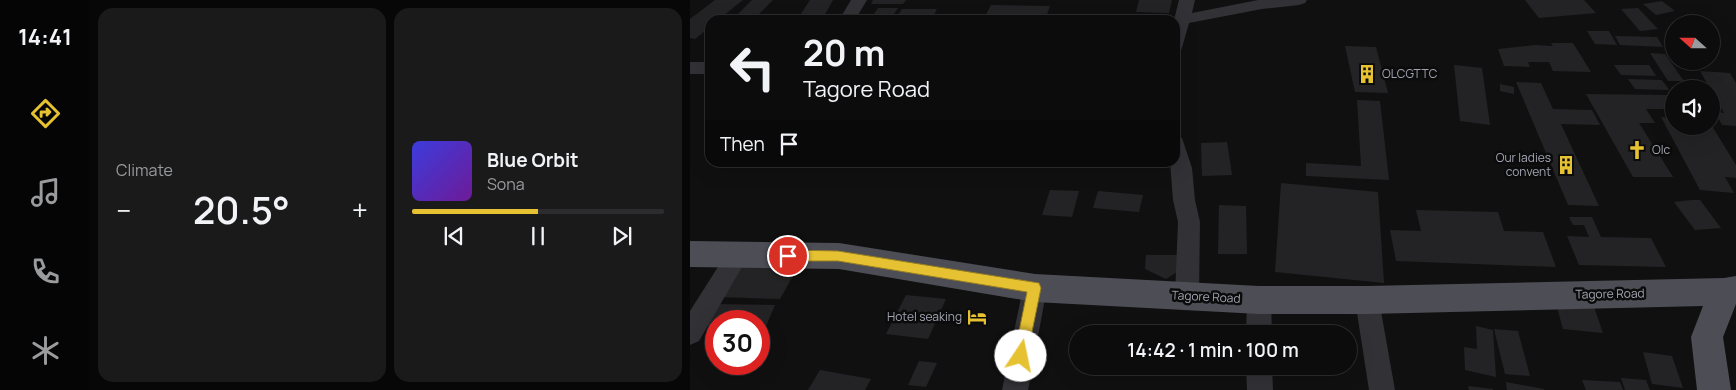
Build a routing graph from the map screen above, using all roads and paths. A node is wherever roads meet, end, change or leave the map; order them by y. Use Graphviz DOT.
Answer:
graph roads {
  1 [pos="859,0"];
  2 [pos="1187,0"];
  3 [pos="1299,0"];
  4 [pos="850,15"];
  5 [pos="1182,20"];
  6 [pos="1180,28"];
  7 [pos="690,68"];
  8 [pos="705,68"];
  9 [pos="1180,161"];
  10 [pos="690,254"];
  11 [pos="738,255"];
  12 [pos="1035,288"];
  13 [pos="1730,291"];
  14 [pos="1187,296"];
  15 [pos="1258,300"];
  16 [pos="1367,300"];
  17 [pos="1259,325"];
  18 [pos="690,333"];
  19 [pos="1260,375"];
  20 [pos="1015,390"];
  21 [pos="1260,390"];
  22 [pos="1382,390"];
  23 [pos="1714,390"];
  1 -- 4 [label="street"];
  2 -- 5 [label="street"];
  3 -- 5 [label="street"];
  5 -- 6 [label="street"];
  7 -- 8 [label="street"];
  9 -- 14 [label="street"];
  10 -- 11 [label="main road, Tagore Road"];
  11 -- 12 [label="main road, Tagore Road"];
  11 -- 18 [label="street"];
  12 -- 14 [label="main road, Tagore Road"];
  12 -- 20 [label="street"];
  13 -- 16 [label="main road, Tagore Road"];
  13 -- 23 [label="main road"];
  14 -- 15 [label="main road, Tagore Road"];
  15 -- 16 [label="main road, Tagore Road"];
  15 -- 17 [label="street"];
  16 -- 22 [label="street"];
  19 -- 21 [label="street"];
}
